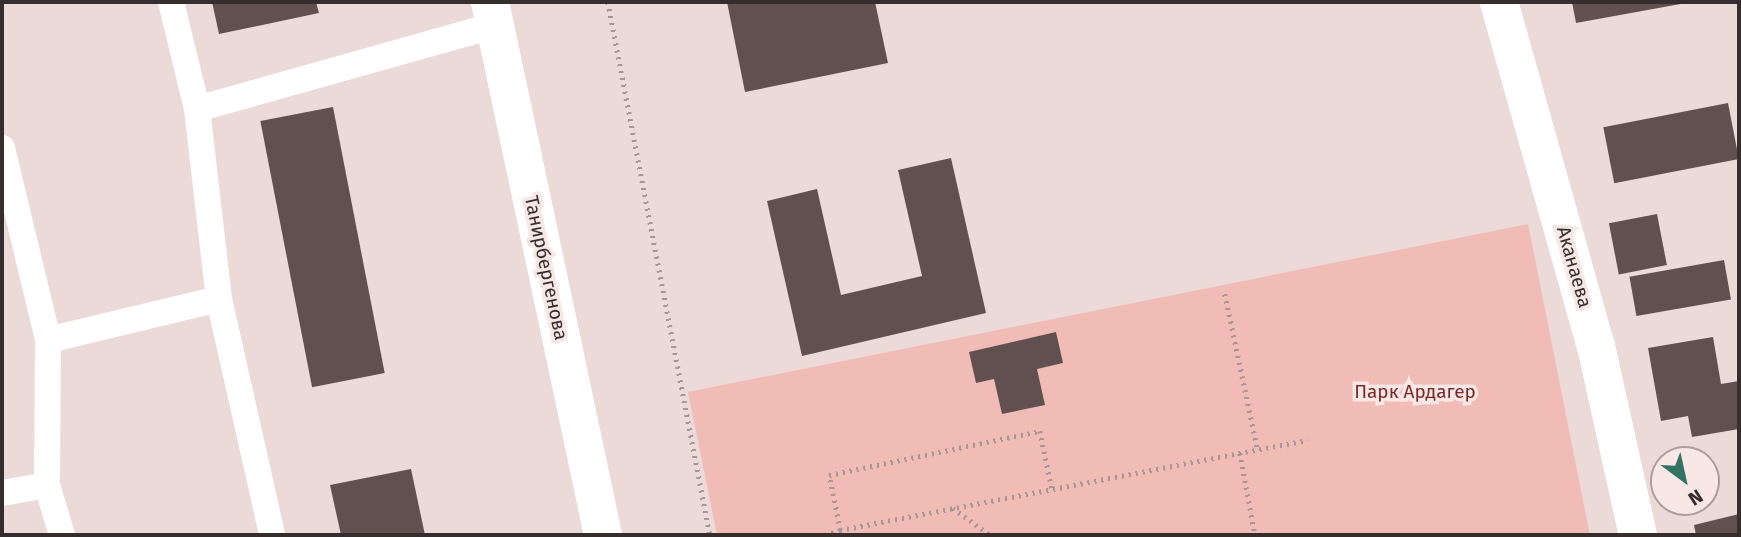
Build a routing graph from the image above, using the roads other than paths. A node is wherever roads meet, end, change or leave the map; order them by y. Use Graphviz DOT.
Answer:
graph roads {
  1 [pos="171,2"];
  2 [pos="1499,2"];
  3 [pos="492,14"];
  4 [pos="197,109"];
  5 [pos="2,148"];
  6 [pos="219,299"];
  7 [pos="48,340"];
  8 [pos="47,485"];
  9 [pos="2,493"];
  10 [pos="62,535"];
  11 [pos="272,535"];
  12 [pos="603,535"];
  13 [pos="1638,535"];
  1 -- 4 [label="lane"];
  2 -- 13 [label="street, Аканаева"];
  3 -- 4 [label="lane"];
  3 -- 12 [label="street, Танирбергенова"];
  4 -- 6 [label="lane"];
  5 -- 7 [label="lane"];
  6 -- 7 [label="lane"];
  6 -- 11 [label="lane"];
  7 -- 8 [label="lane"];
  8 -- 9 [label="lane"];
  8 -- 10 [label="lane"];
}
